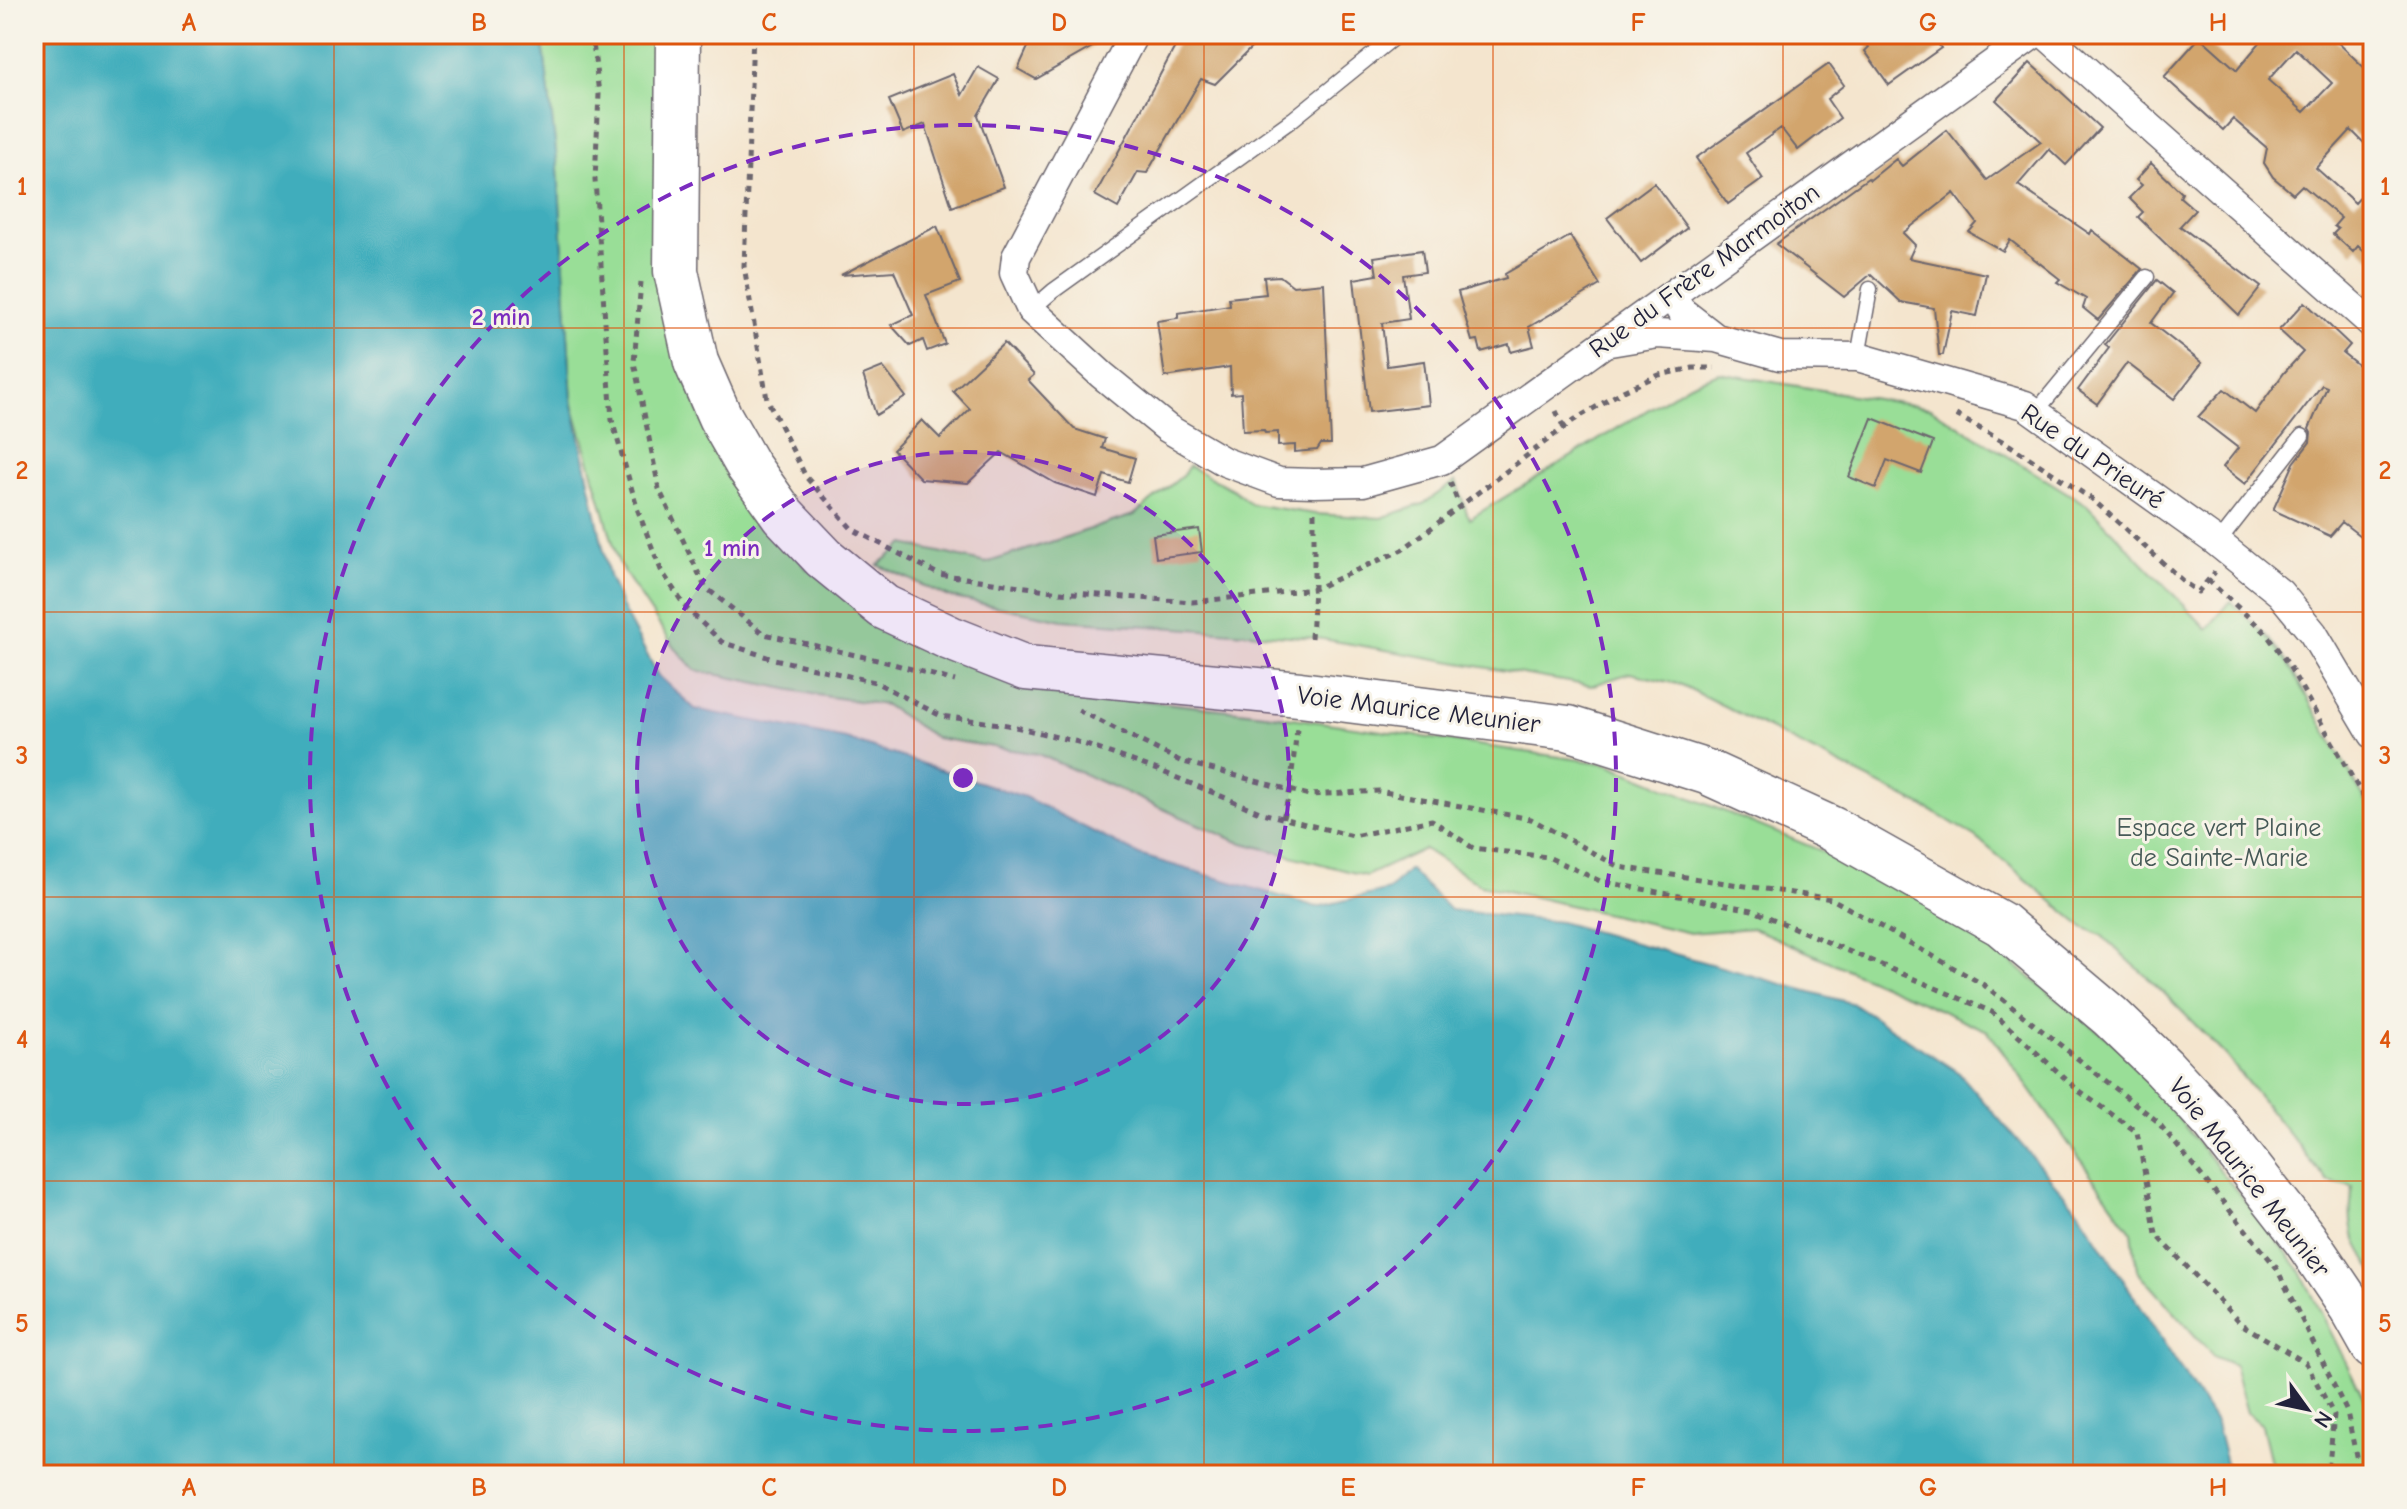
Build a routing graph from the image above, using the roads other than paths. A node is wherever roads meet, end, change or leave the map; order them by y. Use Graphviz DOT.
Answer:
graph roads {
  1 [pos="678,34"];
  2 [pos="1134,34"];
  3 [pos="1398,34"];
  4 [pos="2034,34"];
  5 [pos="2045,34"];
  6 [pos="2147,277"];
  7 [pos="1870,289"];
  8 [pos="1673,294"];
  9 [pos="1031,310"];
  10 [pos="2373,325"];
  11 [pos="1716,338"];
  12 [pos="1601,344"];
  13 [pos="1858,357"];
  14 [pos="2035,413"];
  15 [pos="2302,436"];
  16 [pos="2224,548"];
  17 [pos="2373,734"];
  18 [pos="2373,1346"];
  1 -- 18 [label="main road, Voie Maurice Meunier"];
  2 -- 9 [label="street"];
  3 -- 9 [label="lane"];
  4 -- 8 [label="street, Rue du Frère Marmoiton"];
  5 -- 10 [label="street"];
  6 -- 14 [label="lane"];
  7 -- 13 [label="lane"];
  8 -- 11 [label="street, Rue du Prieuré"];
  8 -- 12 [label="street, Rue du Frère Marmoiton"];
  9 -- 12 [label="street, Rue du Frère Marmoiton"];
  11 -- 12 [label="street, Rue du Prieuré"];
  11 -- 13 [label="street, Rue du Prieuré"];
  13 -- 14 [label="street, Rue du Prieuré"];
  14 -- 16 [label="street, Rue du Prieuré"];
  15 -- 16 [label="lane"];
  16 -- 17 [label="street, Rue du Prieuré"];
}
